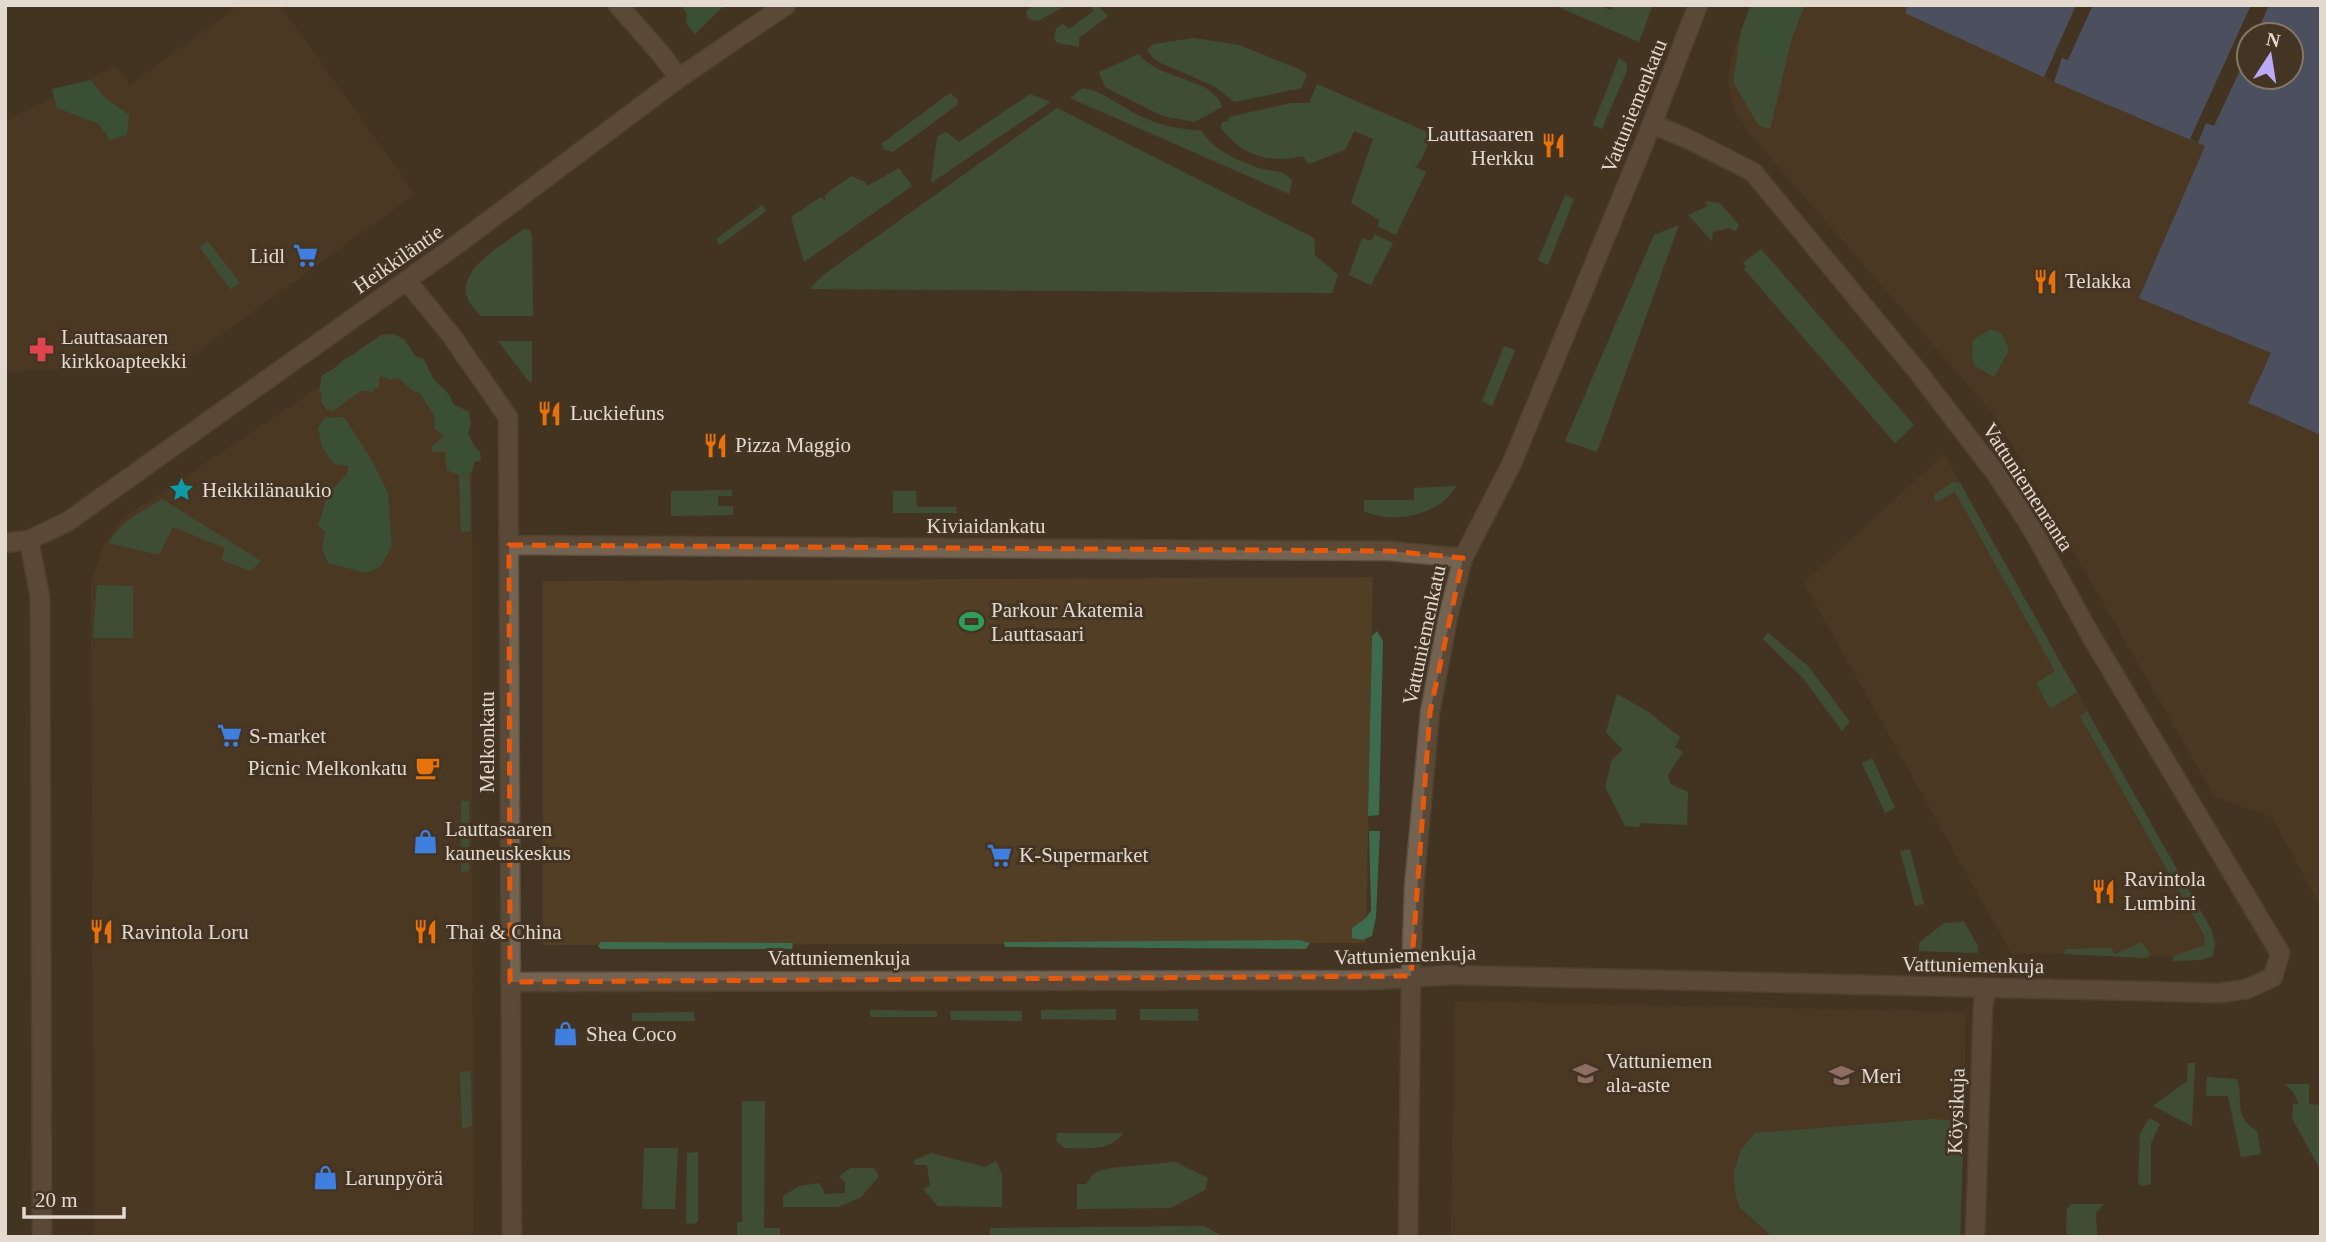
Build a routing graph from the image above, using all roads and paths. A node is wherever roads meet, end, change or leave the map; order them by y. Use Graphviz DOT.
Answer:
graph roads {
  1 [pos="618,5"];
  2 [pos="786,5"];
  3 [pos="1698,5"];
  4 [pos="679,78"];
  5 [pos="1652,124"];
  6 [pos="407,281"];
  7 [pos="29,540"];
  8 [pos="5,543"];
  9 [pos="509,545"];
  10 [pos="1463,558"];
  11 [pos="2280,953"];
  12 [pos="1410,976"];
  13 [pos="510,982"];
  14 [pos="1986,988"];
  15 [pos="42,1237"];
  16 [pos="512,1237"];
  17 [pos="1408,1237"];
  18 [pos="1975,1237"];
  1 -- 4 [label="street"];
  2 -- 4 [label="street, Heikkiläntie"];
  3 -- 5 [label="street, Vattuniemenkatu"];
  4 -- 6 [label="street, Heikkiläntie"];
  5 -- 10 [label="street, Vattuniemenkatu"];
  5 -- 11 [label="street, Vattuniemenranta"];
  6 -- 7 [label="street, Heikkiläntie"];
  6 -- 9 [label="street, Melkonkatu"];
  7 -- 8 [label="street, Heikkiläntie"];
  7 -- 15 [label="street"];
  9 -- 10 [label="street, Kiviaidankatu"];
  9 -- 13 [label="street, Melkonkatu"];
  10 -- 12 [label="street, Vattuniemenkatu"];
  11 -- 14 [label="street, Vattuniemenkuja"];
  12 -- 13 [label="street, Vattuniemenkuja"];
  12 -- 14 [label="street, Vattuniemenkuja"];
  12 -- 17 [label="street, Vattuniemenkatu"];
  13 -- 16 [label="street, Melkonkatu"];
  14 -- 18 [label="street, Köysikuja"];
}
